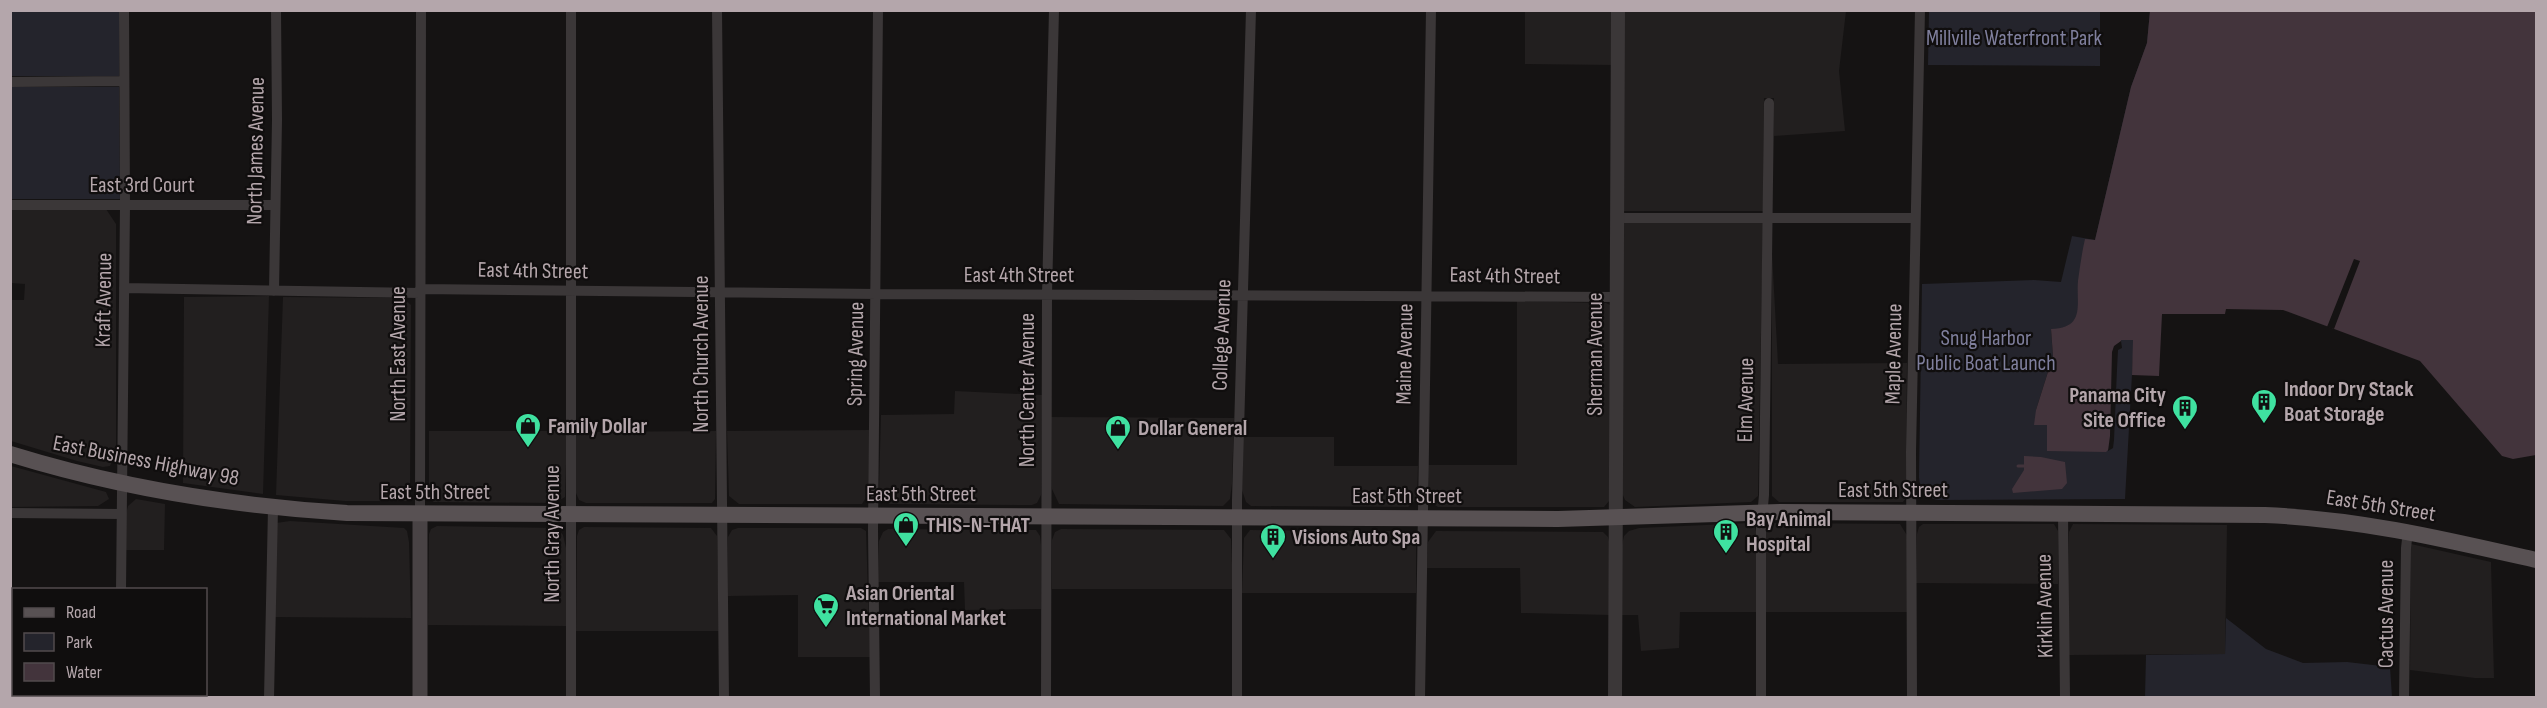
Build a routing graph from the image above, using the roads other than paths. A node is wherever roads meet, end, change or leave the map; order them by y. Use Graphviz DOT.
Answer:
graph roads {
  1 [pos="124,10"];
  2 [pos="276,10"];
  3 [pos="421,10"];
  4 [pos="571,10"];
  5 [pos="717,10"];
  6 [pos="878,10"];
  7 [pos="1054,10"];
  8 [pos="1251,10"];
  9 [pos="1431,10"];
  10 [pos="1618,10"];
  11 [pos="1920,10"];
  12 [pos="124,81"];
  13 [pos="10,82"];
  14 [pos="1769,103"];
  15 [pos="10,205"];
  16 [pos="125,205"];
  17 [pos="274,205"];
  18 [pos="1768,217"];
  19 [pos="1617,218"];
  20 [pos="1916,218"];
  21 [pos="124,288"];
  22 [pos="274,291"];
  23 [pos="420,291"];
  24 [pos="572,291"];
  25 [pos="720,292"];
  26 [pos="877,294"];
  27 [pos="1047,294"];
  28 [pos="1426,295"];
  29 [pos="1242,296"];
  30 [pos="1617,297"];
  31 [pos="10,454"];
  32 [pos="121,483"];
  33 [pos="273,508"];
  34 [pos="10,513"];
  35 [pos="1763,513"];
  36 [pos="1912,513"];
  37 [pos="121,514"];
  38 [pos="420,514"];
  39 [pos="2063,514"];
  40 [pos="571,515"];
  41 [pos="722,516"];
  42 [pos="874,516"];
  43 [pos="1047,517"];
  44 [pos="1237,518"];
  45 [pos="1423,519"];
  46 [pos="1616,519"];
  47 [pos="2408,531"];
  48 [pos="2536,560"];
  49 [pos="121,588"];
  50 [pos="269,698"];
  51 [pos="420,698"];
  52 [pos="571,698"];
  53 [pos="724,698"];
  54 [pos="875,698"];
  55 [pos="1046,698"];
  56 [pos="1237,698"];
  57 [pos="1420,698"];
  58 [pos="1615,698"];
  59 [pos="1761,698"];
  60 [pos="1912,698"];
  61 [pos="2065,698"];
  62 [pos="2404,698"];
  1 -- 12 [label="street, Kraft Avenue"];
  2 -- 17 [label="street, North James Avenue"];
  3 -- 23 [label="street, North East Avenue"];
  4 -- 24 [label="street, North Gray Avenue"];
  5 -- 25 [label="street, North Church Avenue"];
  6 -- 26 [label="street, Spring Avenue"];
  7 -- 27 [label="street, North Center Avenue"];
  8 -- 29 [label="street, College Avenue"];
  9 -- 28 [label="street, Maine Avenue"];
  10 -- 19 [label="street, Sherman Avenue"];
  11 -- 20 [label="street, Maple Avenue"];
  12 -- 13 [label="street"];
  12 -- 16 [label="street, Kraft Avenue"];
  14 -- 18 [label="street, Elm Avenue"];
  15 -- 16 [label="street, East 3rd Court"];
  16 -- 17 [label="street, East 3rd Court"];
  16 -- 21 [label="street, Kraft Avenue"];
  17 -- 22 [label="street, North James Avenue"];
  18 -- 19 [label="street"];
  18 -- 20 [label="street"];
  18 -- 35 [label="street, Elm Avenue"];
  19 -- 30 [label="street, Sherman Avenue"];
  20 -- 36 [label="street, Maple Avenue"];
  21 -- 22 [label="street, East 4th Street"];
  21 -- 32 [label="street, Kraft Avenue"];
  22 -- 23 [label="street, East 4th Street"];
  23 -- 24 [label="street, East 4th Street"];
  23 -- 38 [label="street, North East Avenue"];
  24 -- 25 [label="street, East 4th Street"];
  24 -- 40 [label="street, North Gray Avenue"];
  25 -- 26 [label="street, East 4th Street"];
  25 -- 41 [label="street, North Church Avenue"];
  26 -- 27 [label="street, East 4th Street"];
  26 -- 42 [label="street, Spring Avenue"];
  27 -- 29 [label="street, East 4th Street"];
  27 -- 43 [label="street, North Center Avenue"];
  28 -- 29 [label="street, East 4th Street"];
  28 -- 30 [label="street, East 4th Street"];
  28 -- 45 [label="street, Maine Avenue"];
  29 -- 44 [label="street, College Avenue"];
  30 -- 46 [label="street, Sherman Avenue"];
  31 -- 32 [label="main road, East Business Highway 98"];
  32 -- 33 [label="main road, East Business Highway 98"];
  32 -- 37 [label="street, Kraft Avenue"];
  33 -- 38 [label="main road, East 5th Street"];
  33 -- 50 [label="street"];
  34 -- 37 [label="street"];
  35 -- 36 [label="main road, East 5th Street"];
  35 -- 46 [label="main road, East 5th Street"];
  35 -- 59 [label="street, Elm Avenue"];
  36 -- 39 [label="main road, East 5th Street"];
  36 -- 60 [label="street, Maple Avenue"];
  37 -- 49 [label="street, Kraft Avenue"];
  38 -- 40 [label="main road, East 5th Street"];
  38 -- 51 [label="main road, North East Avenue"];
  39 -- 47 [label="main road, East 5th Street"];
  39 -- 61 [label="street, Kirklin Avenue"];
  40 -- 41 [label="main road, East 5th Street"];
  40 -- 52 [label="street, North Gray Avenue"];
  41 -- 42 [label="main road, East 5th Street"];
  41 -- 53 [label="street, North Church Avenue"];
  42 -- 43 [label="main road, East 5th Street"];
  42 -- 54 [label="street, Spring Avenue"];
  43 -- 44 [label="main road, East 5th Street"];
  43 -- 55 [label="street, North Center Avenue"];
  44 -- 45 [label="main road, East 5th Street"];
  44 -- 56 [label="street, College Avenue"];
  45 -- 46 [label="main road, East 5th Street"];
  45 -- 57 [label="street, Maine Avenue"];
  46 -- 58 [label="street, Sherman Avenue"];
  47 -- 48 [label="main road, East 5th Street"];
  47 -- 62 [label="street, Cactus Avenue"];
}
